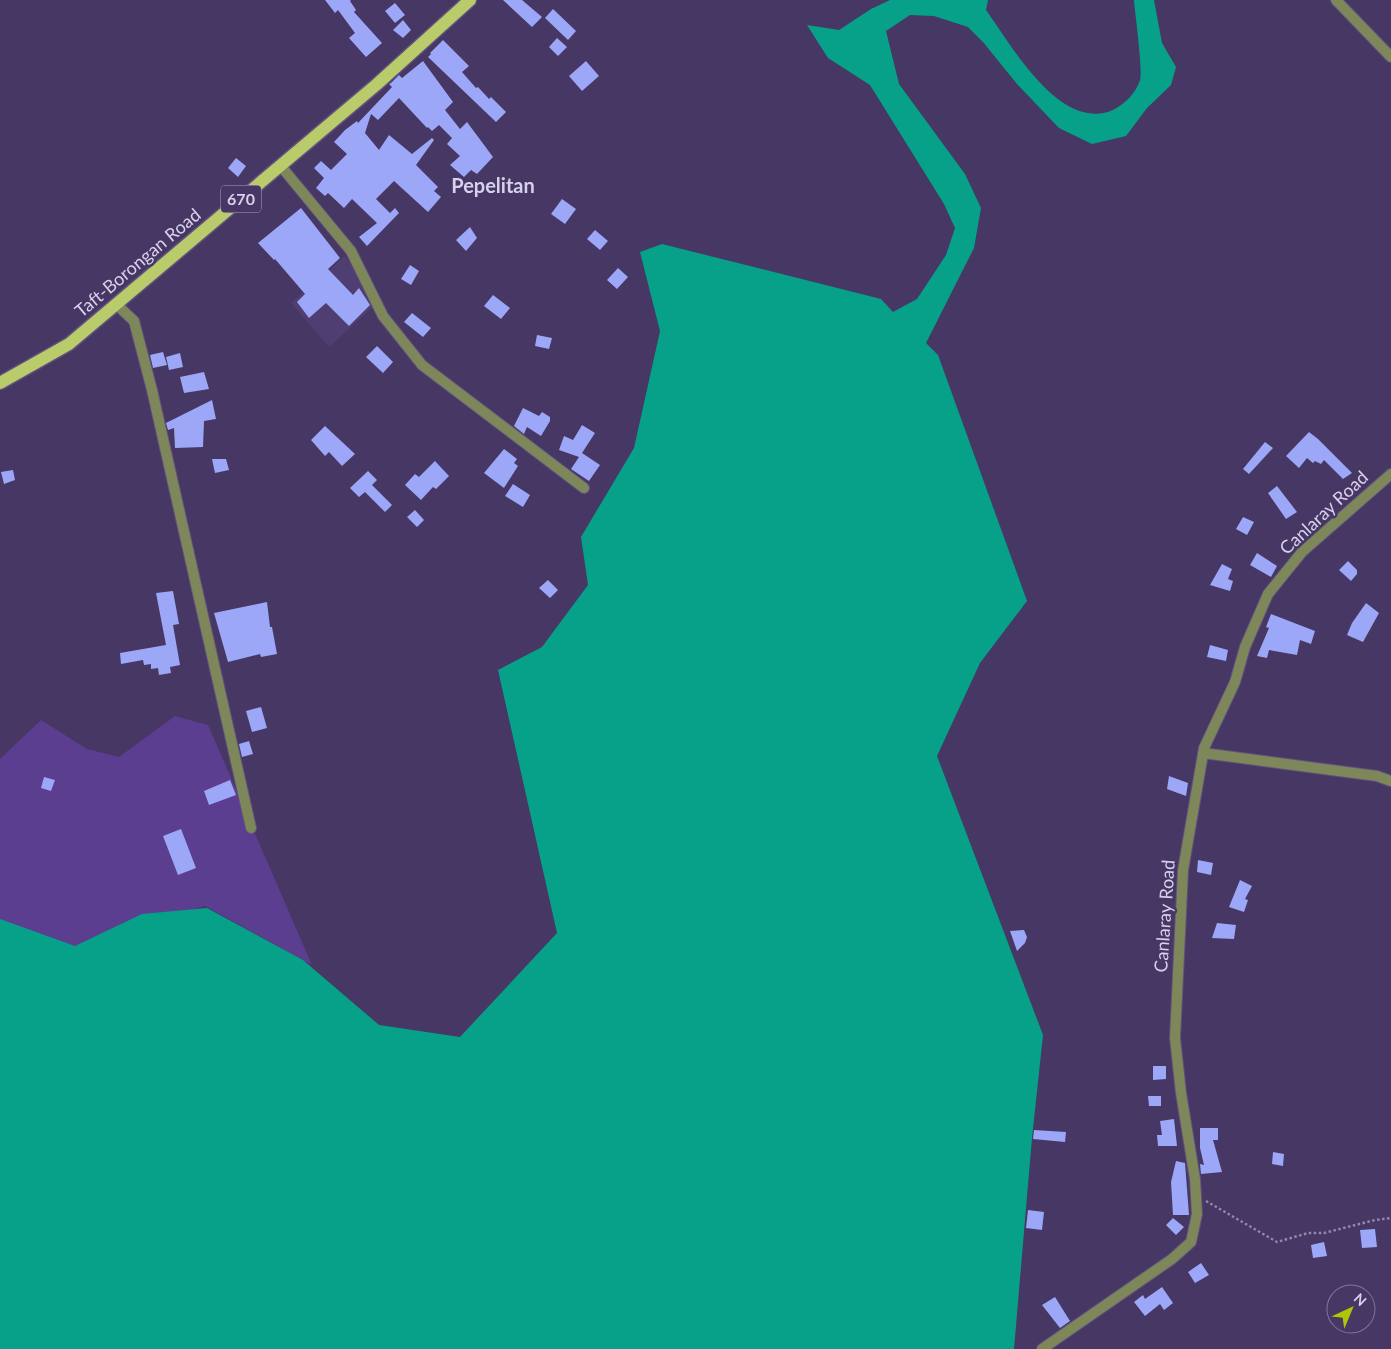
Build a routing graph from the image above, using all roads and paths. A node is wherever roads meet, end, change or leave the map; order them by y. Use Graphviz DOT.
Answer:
graph roads {
  1 [pos="470,0"];
  2 [pos="1336,0"];
  3 [pos="1391,57"];
  4 [pos="280,165"];
  5 [pos="116,304"];
  6 [pos="0,383"];
  7 [pos="1391,474"];
  8 [pos="584,488"];
  9 [pos="1203,753"];
  10 [pos="1391,781"];
  11 [pos="251,828"];
  12 [pos="1196,1197"];
  13 [pos="1391,1218"];
  14 [pos="1042,1349"];
  1 -- 4 [label="main road, Taft-Borongan Road / 670"];
  2 -- 3 [label="street"];
  4 -- 5 [label="main road, Taft-Borongan Road / 670"];
  4 -- 8 [label="street"];
  5 -- 6 [label="main road, Taft-Borongan Road / 670"];
  5 -- 11 [label="street"];
  7 -- 9 [label="street, Canlaray Road"];
  9 -- 10 [label="street"];
  9 -- 12 [label="street, Canlaray Road"];
  12 -- 13 [label="path"];
  12 -- 14 [label="street, Canlaray Road"];
}
